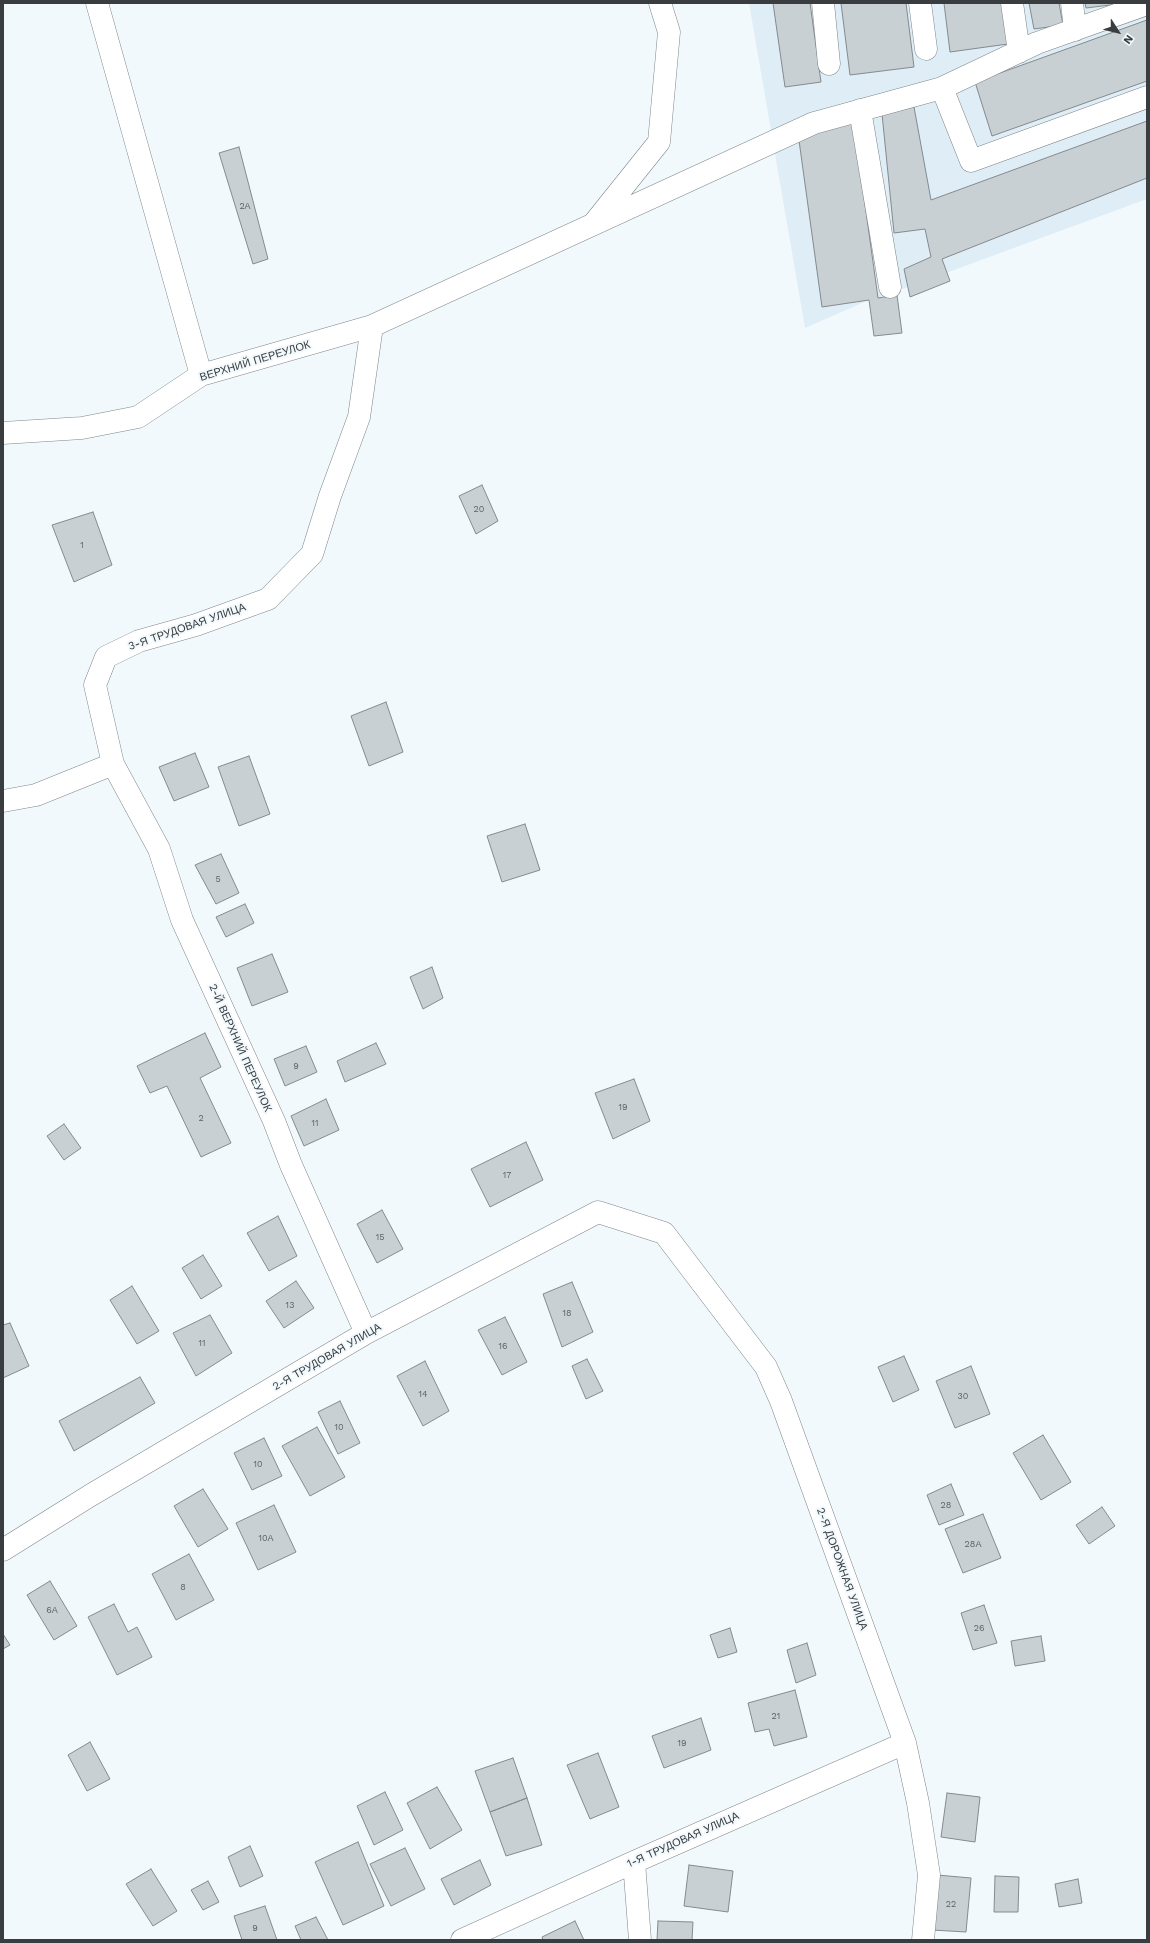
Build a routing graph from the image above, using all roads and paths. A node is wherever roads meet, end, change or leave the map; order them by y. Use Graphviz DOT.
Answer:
graph roads {
  1 [pos="97,3"];
  2 [pos="660,3"];
  3 [pos="823,3"];
  4 [pos="920,3"];
  5 [pos="1012,3"];
  6 [pos="1072,3"];
  7 [pos="1139,5"];
  8 [pos="1075,30"];
  9 [pos="926,49"];
  10 [pos="1019,52"];
  11 [pos="828,64"];
  12 [pos="942,88"];
  13 [pos="1147,97"];
  14 [pos="860,110"];
  15 [pos="592,225"];
  16 [pos="890,287"];
  17 [pos="372,326"];
  18 [pos="201,375"];
  19 [pos="3,433"];
  20 [pos="112,764"];
  21 [pos="3,801"];
  22 [pos="664,1233"];
  23 [pos="366,1333"];
  24 [pos="3,1550"];
  25 [pos="905,1743"];
  26 [pos="634,1862"];
  27 [pos="462,1940"];
  28 [pos="640,1940"];
  29 [pos="923,1940"];
  1 -- 18 [label="street"];
  2 -- 15 [label="street"];
  3 -- 11 [label="street"];
  4 -- 9 [label="street"];
  5 -- 10 [label="street"];
  6 -- 8 [label="street"];
  7 -- 8 [label="street, ВЕРХНИЙ ПЕРЕУЛОК"];
  8 -- 10 [label="street, ВЕРХНИЙ ПЕРЕУЛОК"];
  10 -- 12 [label="street, ВЕРХНИЙ ПЕРЕУЛОК"];
  12 -- 13 [label="street"];
  12 -- 14 [label="street, ВЕРХНИЙ ПЕРЕУЛОК"];
  14 -- 15 [label="street, ВЕРХНИЙ ПЕРЕУЛОК"];
  14 -- 16 [label="street"];
  15 -- 17 [label="street, ВЕРХНИЙ ПЕРЕУЛОК"];
  17 -- 18 [label="street, ВЕРХНИЙ ПЕРЕУЛОК"];
  17 -- 20 [label="street, 3-Я ТРУДОВАЯ УЛИЦА"];
  18 -- 19 [label="street, ВЕРХНИЙ ПЕРЕУЛОК"];
  20 -- 21 [label="street"];
  20 -- 23 [label="street, 2-Й ВЕРХНИЙ ПЕРЕУЛОК"];
  22 -- 23 [label="street, 2-Я ТРУДОВАЯ УЛИЦА"];
  22 -- 25 [label="street, 2-Я ДОРОЖНАЯ УЛИЦА"];
  23 -- 24 [label="street, 2-Я ТРУДОВАЯ УЛИЦА"];
  25 -- 26 [label="street, 1-Я ТРУДОВАЯ УЛИЦА"];
  25 -- 29 [label="street, 2-Я ДОРОЖНАЯ УЛИЦА"];
  26 -- 27 [label="street, 1-Я ТРУДОВАЯ УЛИЦА"];
  26 -- 28 [label="street"];
}
